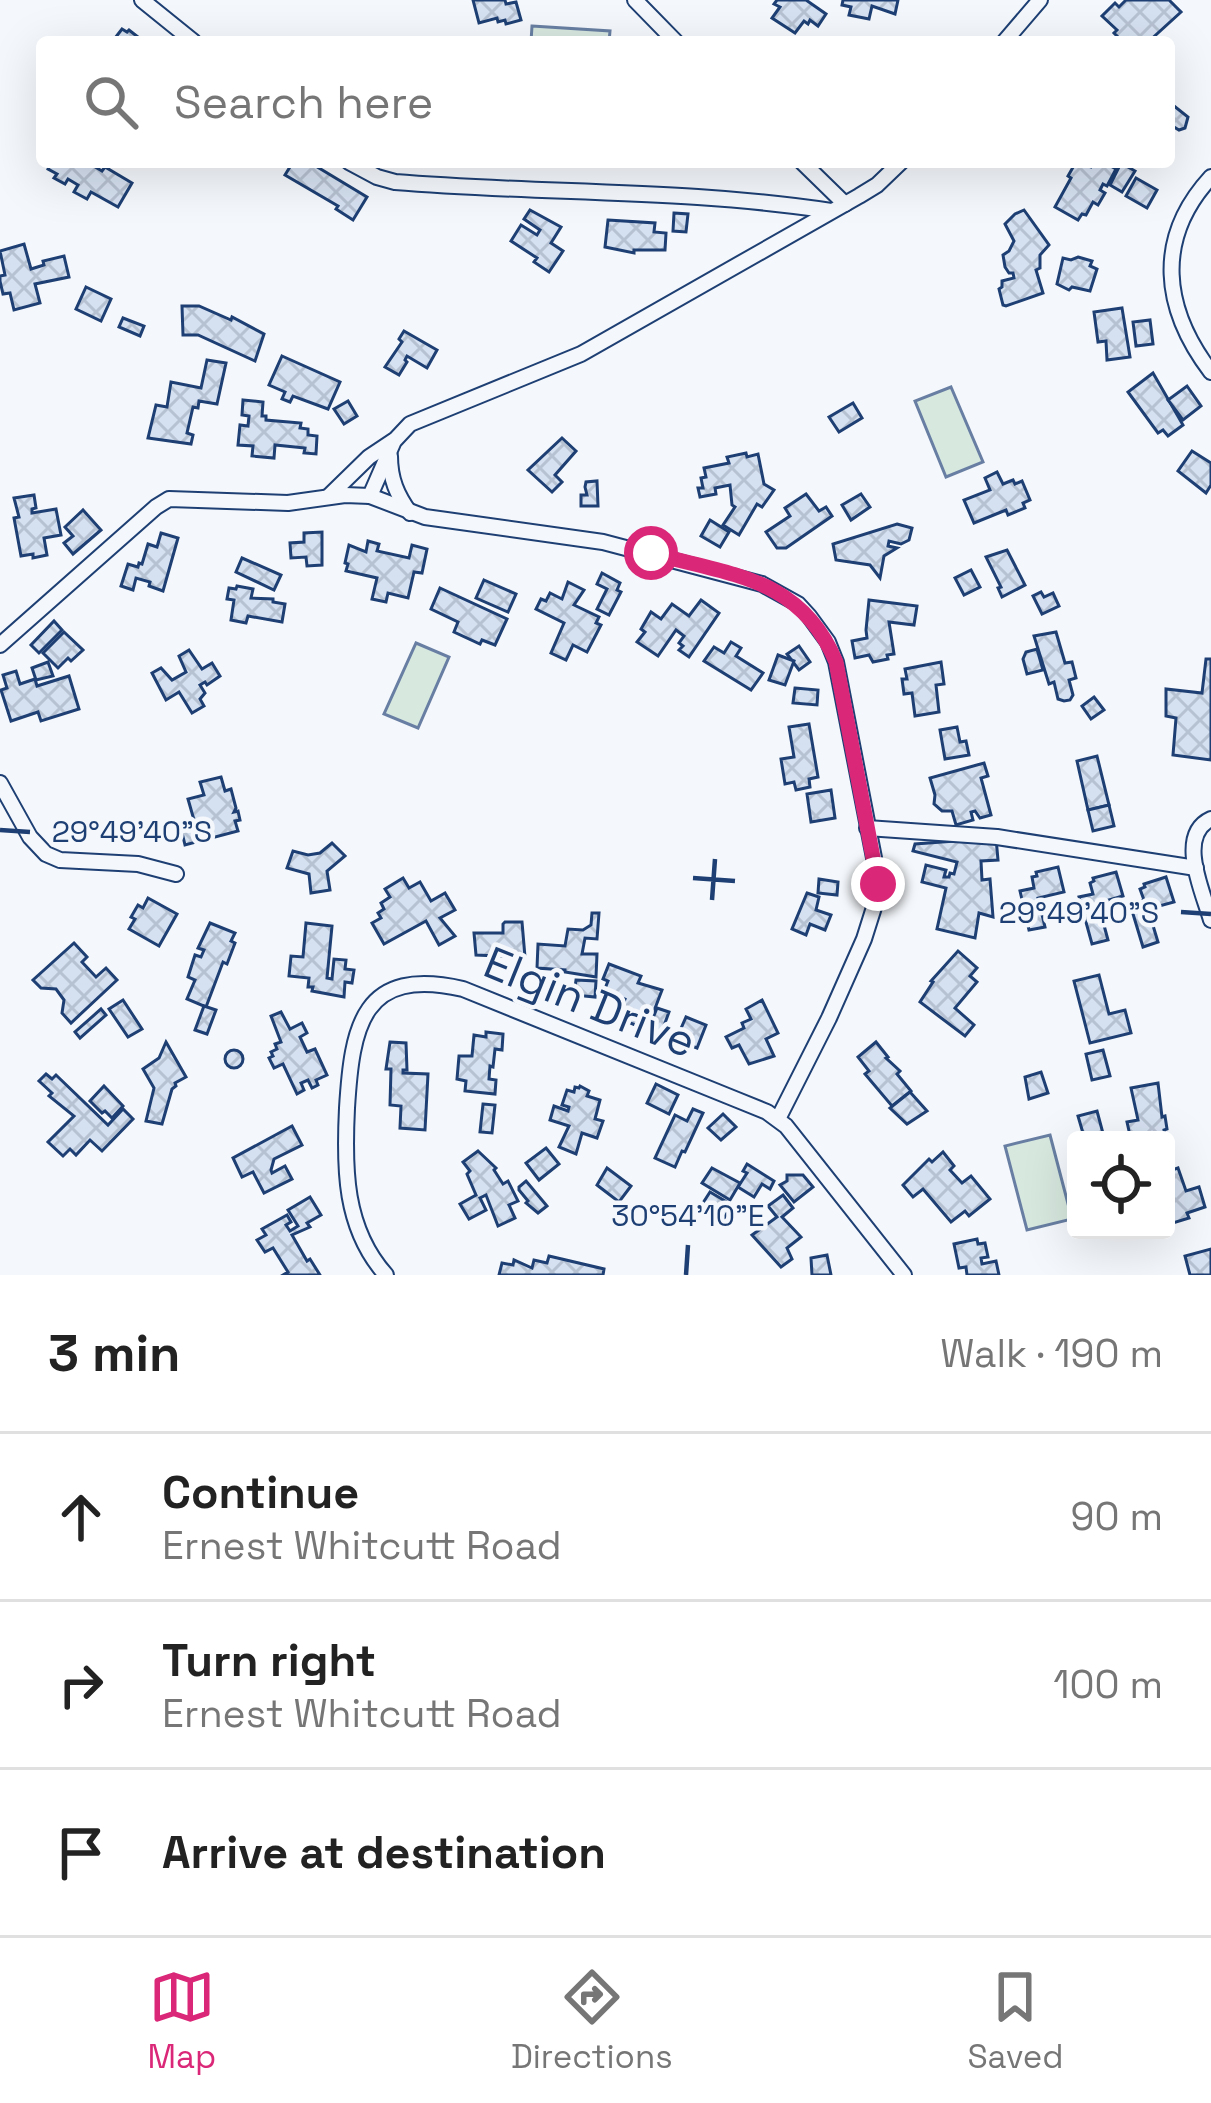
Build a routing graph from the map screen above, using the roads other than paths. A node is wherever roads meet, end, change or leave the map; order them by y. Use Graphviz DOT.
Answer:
graph roads {
  1 [pos="142,0"];
  2 [pos="635,0"];
  3 [pos="1040,0"];
  4 [pos="187,36"];
  5 [pos="670,36"];
  6 [pos="1009,36"];
  7 [pos="360,168"];
  8 [pos="807,168"];
  9 [pos="895,168"];
  10 [pos="1211,177"];
  11 [pos="838,208"];
  12 [pos="1211,372"];
  13 [pos="392,446"];
  14 [pos="329,496"];
  15 [pos="370,496"];
  16 [pos="411,514"];
  17 [pos="0,645"];
  18 [pos="0,783"];
  19 [pos="1211,819"];
  20 [pos="868,828"];
  21 [pos="1196,868"];
  22 [pos="176,874"];
  23 [pos="1211,920"];
  24 [pos="778,1119"];
  25 [pos="386,1275"];
  26 [pos="904,1275"];
  1 -- 4 [label="street"];
  2 -- 5 [label="street"];
  3 -- 6 [label="street"];
  7 -- 11 [label="street"];
  8 -- 11 [label="street"];
  9 -- 11 [label="street"];
  10 -- 12 [label="street"];
  11 -- 13 [label="street"];
  13 -- 14 [label="street"];
  13 -- 15 [label="street"];
  13 -- 16 [label="street"];
  14 -- 15 [label="street"];
  14 -- 17 [label="street"];
  15 -- 16 [label="street"];
  16 -- 20 [label="street"];
  18 -- 22 [label="street"];
  19 -- 21 [label="street"];
  20 -- 21 [label="street"];
  20 -- 24 [label="street"];
  21 -- 23 [label="street"];
  24 -- 25 [label="street, Elgin Drive"];
  24 -- 26 [label="street"];
}
